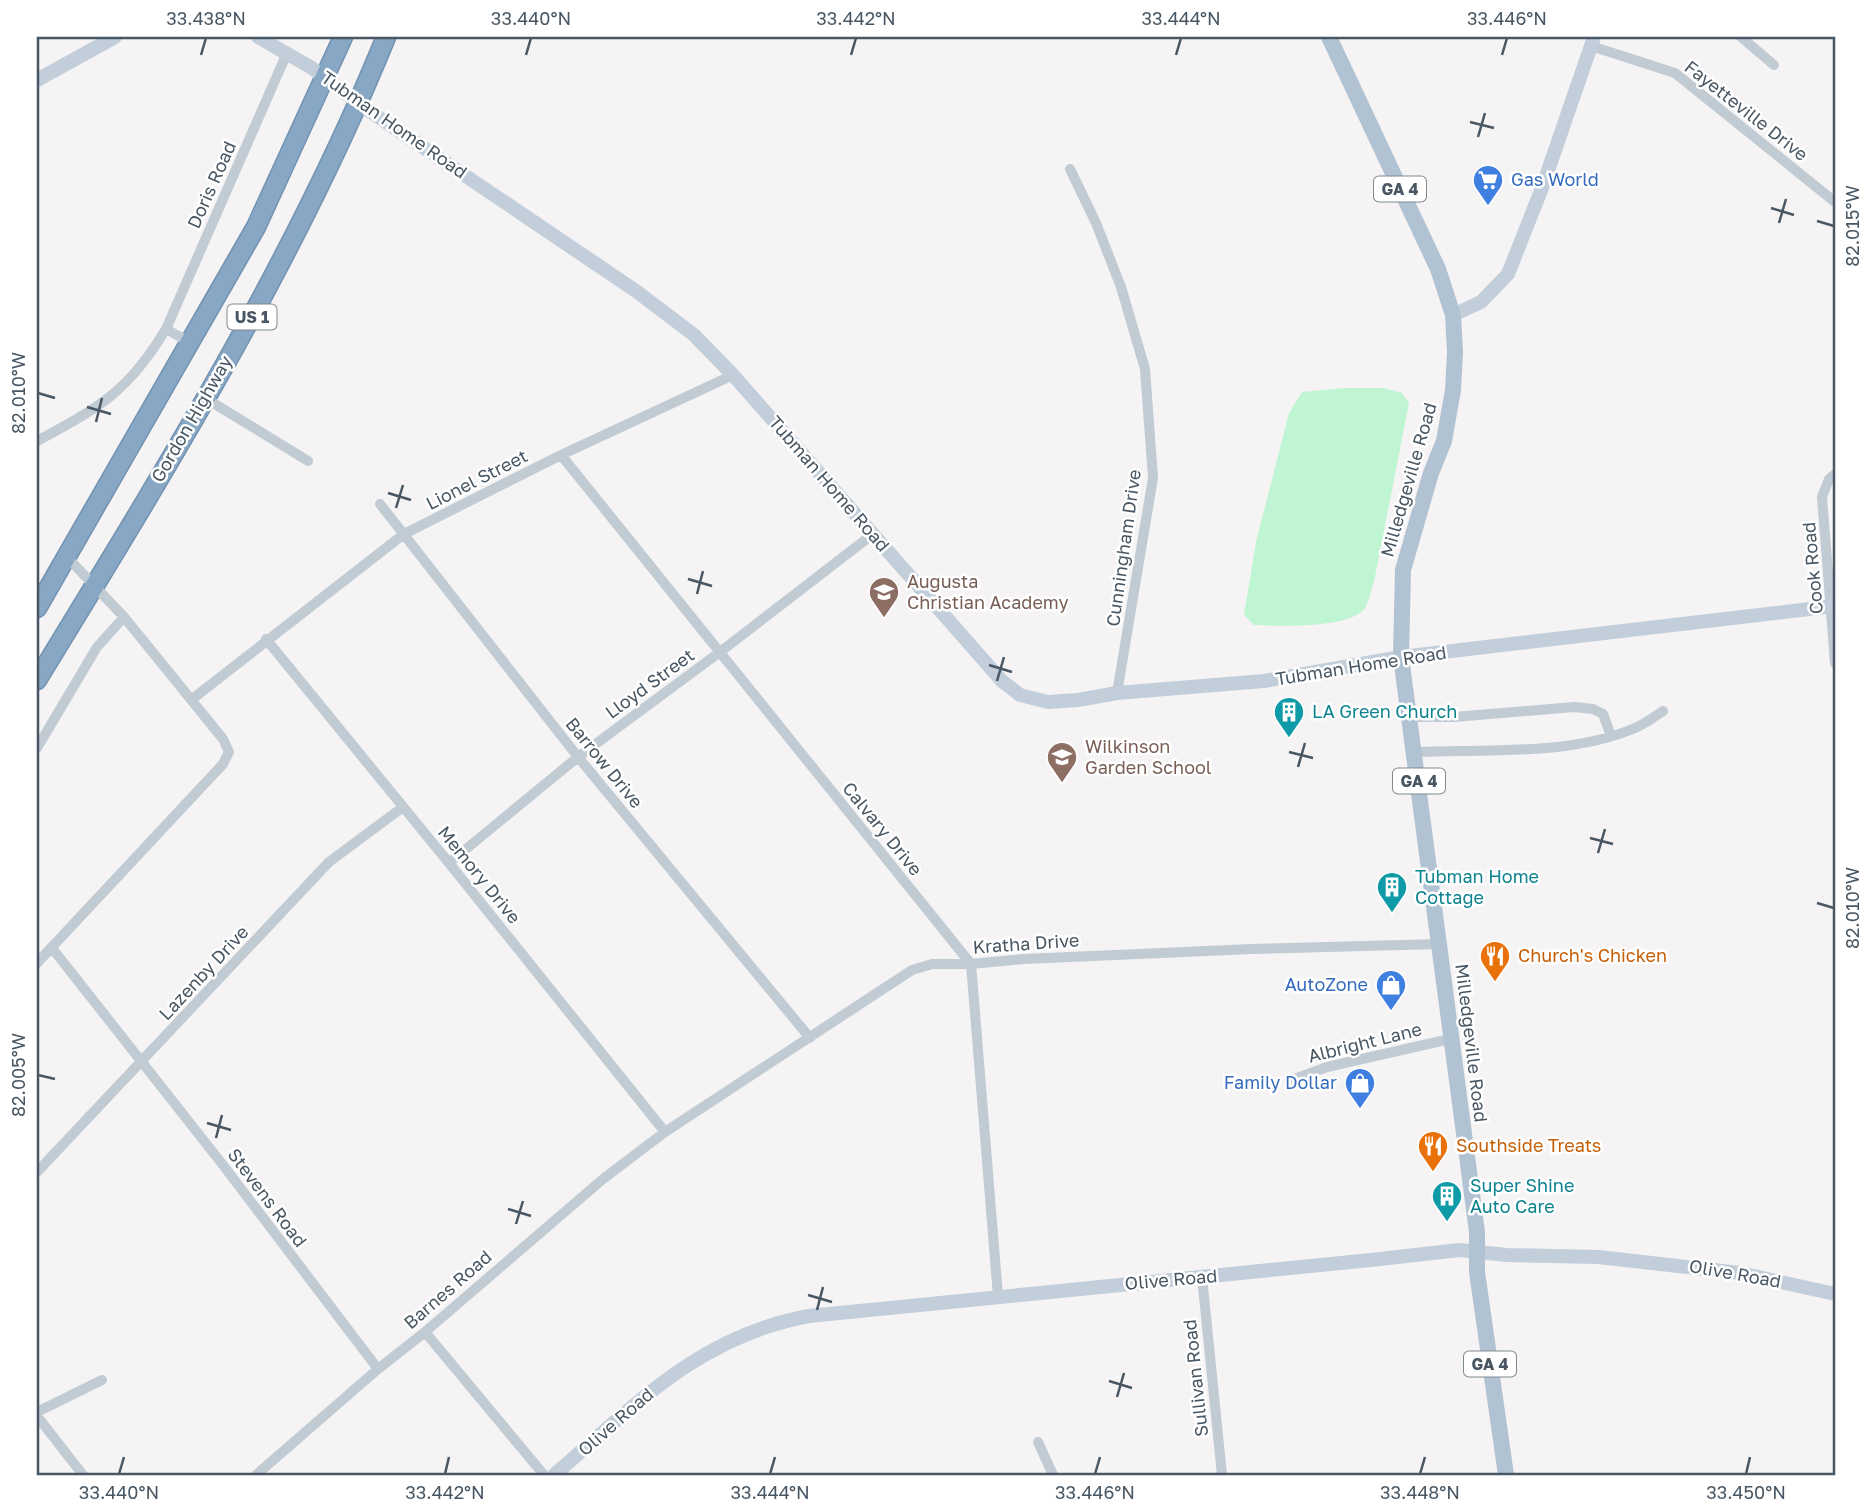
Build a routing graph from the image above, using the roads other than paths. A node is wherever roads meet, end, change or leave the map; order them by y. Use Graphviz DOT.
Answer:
graph roads {
  1 [pos="115,37"];
  2 [pos="258,37"];
  3 [pos="344,37"];
  4 [pos="386,37"];
  5 [pos="1329,37"];
  6 [pos="1741,37"];
  7 [pos="1592,41"];
  8 [pos="287,53"];
  9 [pos="1774,65"];
  10 [pos="326,78"];
  11 [pos="37,80"];
  12 [pos="358,103"];
  13 [pos="1070,169"];
  14 [pos="1835,201"];
  15 [pos="1453,315"];
  16 [pos="166,329"];
  17 [pos="191,343"];
  18 [pos="733,375"];
  19 [pos="205,398"];
  20 [pos="37,441"];
  21 [pos="561,455"];
  22 [pos="308,461"];
  23 [pos="1835,474"];
  24 [pos="380,504"];
  25 [pos="404,534"];
  26 [pos="873,534"];
  27 [pos="66,556"];
  28 [pos="95,585"];
  29 [pos="1834,605"];
  30 [pos="37,608"];
  31 [pos="124,617"];
  32 [pos="266,639"];
  33 [pos="720,652"];
  34 [pos="1401,657"];
  35 [pos="1835,663"];
  36 [pos="37,680"];
  37 [pos="1117,693"];
  38 [pos="191,700"];
  39 [pos="1663,711"];
  40 [pos="1410,717"];
  41 [pos="1611,736"];
  42 [pos="37,748"];
  43 [pos="1415,752"];
  44 [pos="578,757"];
  45 [pos="403,807"];
  46 [pos="449,863"];
  47 [pos="1440,944"];
  48 [pos="52,948"];
  49 [pos="37,963"];
  50 [pos="971,964"];
  51 [pos="810,1038"];
  52 [pos="1450,1038"];
  53 [pos="142,1063"];
  54 [pos="1289,1081"];
  55 [pos="664,1132"];
  56 [pos="37,1172"];
  57 [pos="1477,1252"];
  58 [pos="1202,1277"];
  59 [pos="1835,1294"];
  60 [pos="998,1296"];
  61 [pos="425,1332"];
  62 [pos="377,1369"];
  63 [pos="102,1380"];
  64 [pos="37,1414"];
  65 [pos="1038,1442"];
  66 [pos="83,1475"];
  67 [pos="256,1475"];
  68 [pos="544,1475"];
  69 [pos="554,1475"];
  70 [pos="1054,1475"];
  71 [pos="1222,1475"];
  72 [pos="1506,1475"];
  1 -- 11 [label="street"];
  2 -- 8 [label="street, Tubman Home Road"];
  3 -- 10 [label="highway, US 1"];
  4 -- 12 [label="highway, Gordon Highway / US 1"];
  5 -- 15 [label="main road, GA 4"];
  6 -- 9 [label="street"];
  7 -- 14 [label="street, Fayetteville Drive"];
  7 -- 15 [label="street"];
  8 -- 10 [label="street, Tubman Home Road"];
  8 -- 16 [label="street, Doris Road"];
  10 -- 12 [label="street, Tubman Home Road"];
  10 -- 17 [label="highway, US 1"];
  12 -- 18 [label="street, Tubman Home Road"];
  12 -- 19 [label="highway, Gordon Highway / US 1"];
  13 -- 37 [label="street, Cunningham Drive"];
  15 -- 34 [label="main road, Milledgeville Road / GA 4"];
  16 -- 17 [label="street"];
  16 -- 20 [label="street, Doris Road"];
  17 -- 27 [label="highway, US 1"];
  18 -- 21 [label="street, Lionel Street"];
  18 -- 26 [label="street, Tubman Home Road"];
  19 -- 22 [label="street"];
  19 -- 28 [label="highway, Gordon Highway / US 1"];
  21 -- 25 [label="street, Lionel Street"];
  21 -- 33 [label="street, Calvary Drive"];
  23 -- 29 [label="street, Cook Road"];
  24 -- 25 [label="street, Barrow Drive"];
  25 -- 32 [label="street, Lionel Street"];
  25 -- 44 [label="street, Barrow Drive"];
  26 -- 33 [label="street, Lloyd Street"];
  26 -- 37 [label="street, Tubman Home Road"];
  27 -- 28 [label="street"];
  27 -- 30 [label="highway, US 1"];
  28 -- 31 [label="street"];
  28 -- 36 [label="highway, Gordon Highway / US 1"];
  29 -- 34 [label="street, Tubman Home Road"];
  29 -- 35 [label="street, Cook Road"];
  31 -- 38 [label="street"];
  31 -- 42 [label="street"];
  32 -- 38 [label="street, Lionel Street"];
  32 -- 45 [label="street, Memory Drive"];
  33 -- 44 [label="street, Lloyd Street"];
  33 -- 50 [label="street, Calvary Drive"];
  34 -- 37 [label="street, Tubman Home Road"];
  34 -- 40 [label="main road, Milledgeville Road / GA 4"];
  38 -- 48 [label="street"];
  39 -- 41 [label="street"];
  40 -- 41 [label="street"];
  40 -- 43 [label="main road, Milledgeville Road / GA 4"];
  41 -- 43 [label="street"];
  43 -- 47 [label="main road, Milledgeville Road / GA 4"];
  44 -- 46 [label="street, Lloyd Street"];
  44 -- 51 [label="street, Barrow Drive"];
  45 -- 46 [label="street, Memory Drive"];
  45 -- 53 [label="street, Lazenby Drive"];
  46 -- 55 [label="street, Memory Drive"];
  47 -- 50 [label="street, Kratha Drive"];
  47 -- 52 [label="main road, Milledgeville Road / GA 4"];
  48 -- 49 [label="street"];
  48 -- 53 [label="street, Stevens Road"];
  50 -- 51 [label="street, Kratha Drive"];
  50 -- 60 [label="street"];
  51 -- 55 [label="street, Kratha Drive"];
  52 -- 54 [label="street, Albright Lane"];
  52 -- 57 [label="main road, Milledgeville Road / GA 4"];
  53 -- 56 [label="street, Lazenby Drive"];
  53 -- 62 [label="street, Stevens Road"];
  55 -- 61 [label="street, Barnes Road"];
  57 -- 58 [label="street, Olive Road"];
  57 -- 59 [label="street, Olive Road"];
  57 -- 72 [label="main road, Milledgeville Road / GA 4"];
  58 -- 60 [label="street, Olive Road"];
  58 -- 71 [label="street, Sullivan Road"];
  60 -- 69 [label="street, Olive Road"];
  61 -- 62 [label="street, Barnes Road"];
  61 -- 68 [label="street"];
  62 -- 67 [label="street, Barnes Road"];
  63 -- 64 [label="street"];
  64 -- 66 [label="street"];
  65 -- 70 [label="street"];
}
